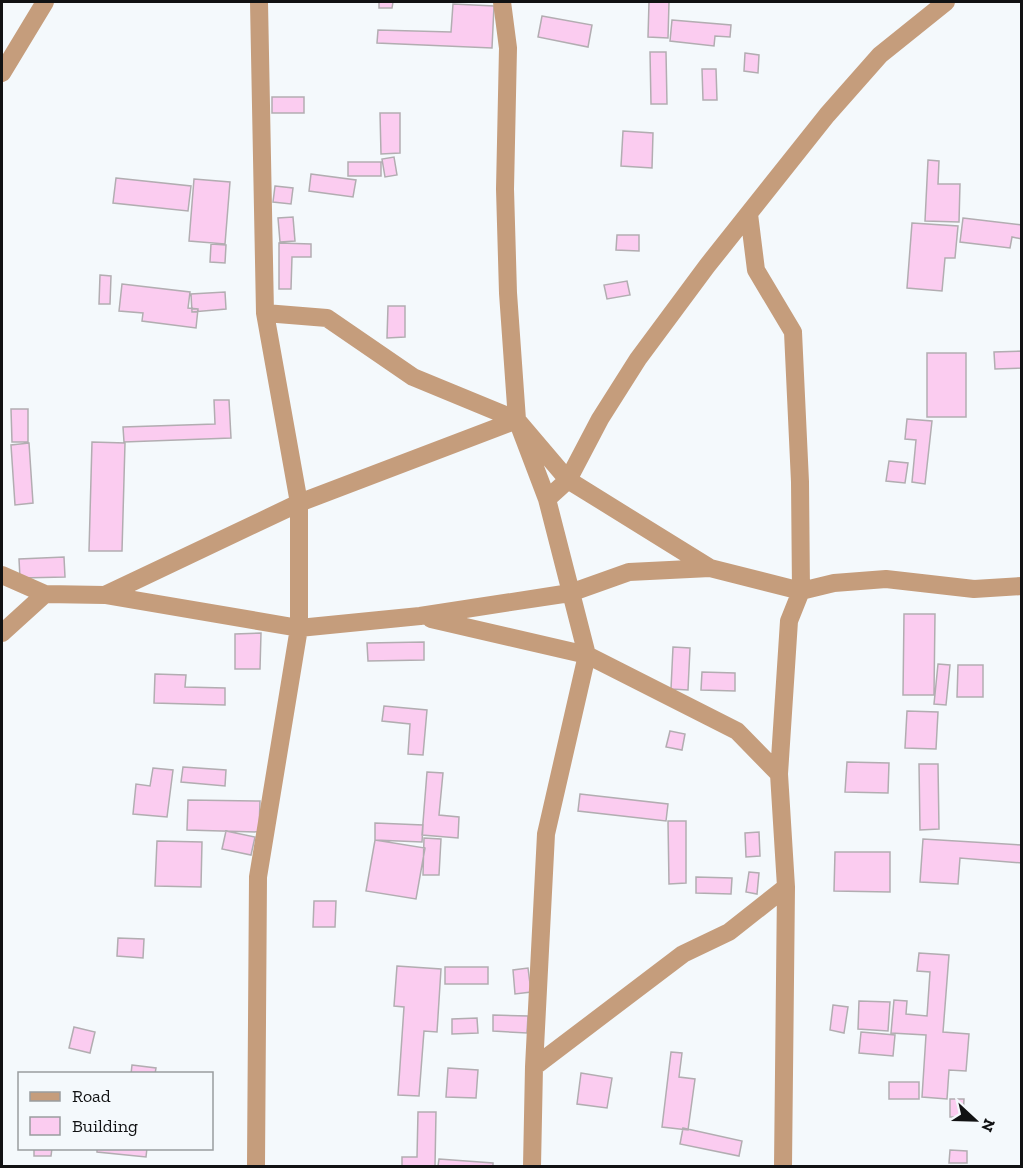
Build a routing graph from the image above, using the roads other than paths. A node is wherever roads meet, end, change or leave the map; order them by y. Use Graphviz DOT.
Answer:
graph roads {
  1 [pos="45,2"];
  2 [pos="259,2"];
  3 [pos="502,2"];
  4 [pos="946,2"];
  5 [pos="2,73"];
  6 [pos="749,214"];
  7 [pos="266,313"];
  8 [pos="518,420"];
  9 [pos="568,480"];
  10 [pos="547,499"];
  11 [pos="299,503"];
  12 [pos="710,568"];
  13 [pos="2,575"];
  14 [pos="1022,586"];
  15 [pos="801,591"];
  16 [pos="570,593"];
  17 [pos="45,594"];
  18 [pos="105,595"];
  19 [pos="420,616"];
  20 [pos="299,628"];
  21 [pos="2,633"];
  22 [pos="587,655"];
  23 [pos="779,774"];
  24 [pos="786,887"];
  25 [pos="534,1067"];
  26 [pos="256,1167"];
  27 [pos="532,1167"];
  28 [pos="783,1167"];
  1 -- 5 [label="street"];
  2 -- 7 [label="street"];
  3 -- 8 [label="street"];
  4 -- 6 [label="street"];
  6 -- 9 [label="street"];
  6 -- 15 [label="street"];
  7 -- 8 [label="street"];
  7 -- 11 [label="street"];
  8 -- 9 [label="street"];
  8 -- 10 [label="street"];
  8 -- 11 [label="street"];
  9 -- 10 [label="street"];
  9 -- 12 [label="street"];
  10 -- 16 [label="street"];
  11 -- 18 [label="street"];
  11 -- 20 [label="street"];
  12 -- 15 [label="street"];
  12 -- 16 [label="street"];
  13 -- 17 [label="street"];
  14 -- 15 [label="street"];
  15 -- 23 [label="street"];
  16 -- 19 [label="street"];
  16 -- 22 [label="street"];
  17 -- 18 [label="street"];
  17 -- 21 [label="street"];
  18 -- 20 [label="street"];
  19 -- 20 [label="street"];
  19 -- 22 [label="street"];
  20 -- 26 [label="street"];
  22 -- 23 [label="street"];
  22 -- 25 [label="street"];
  23 -- 24 [label="street"];
  24 -- 25 [label="street"];
  24 -- 28 [label="street"];
  25 -- 27 [label="street"];
}
